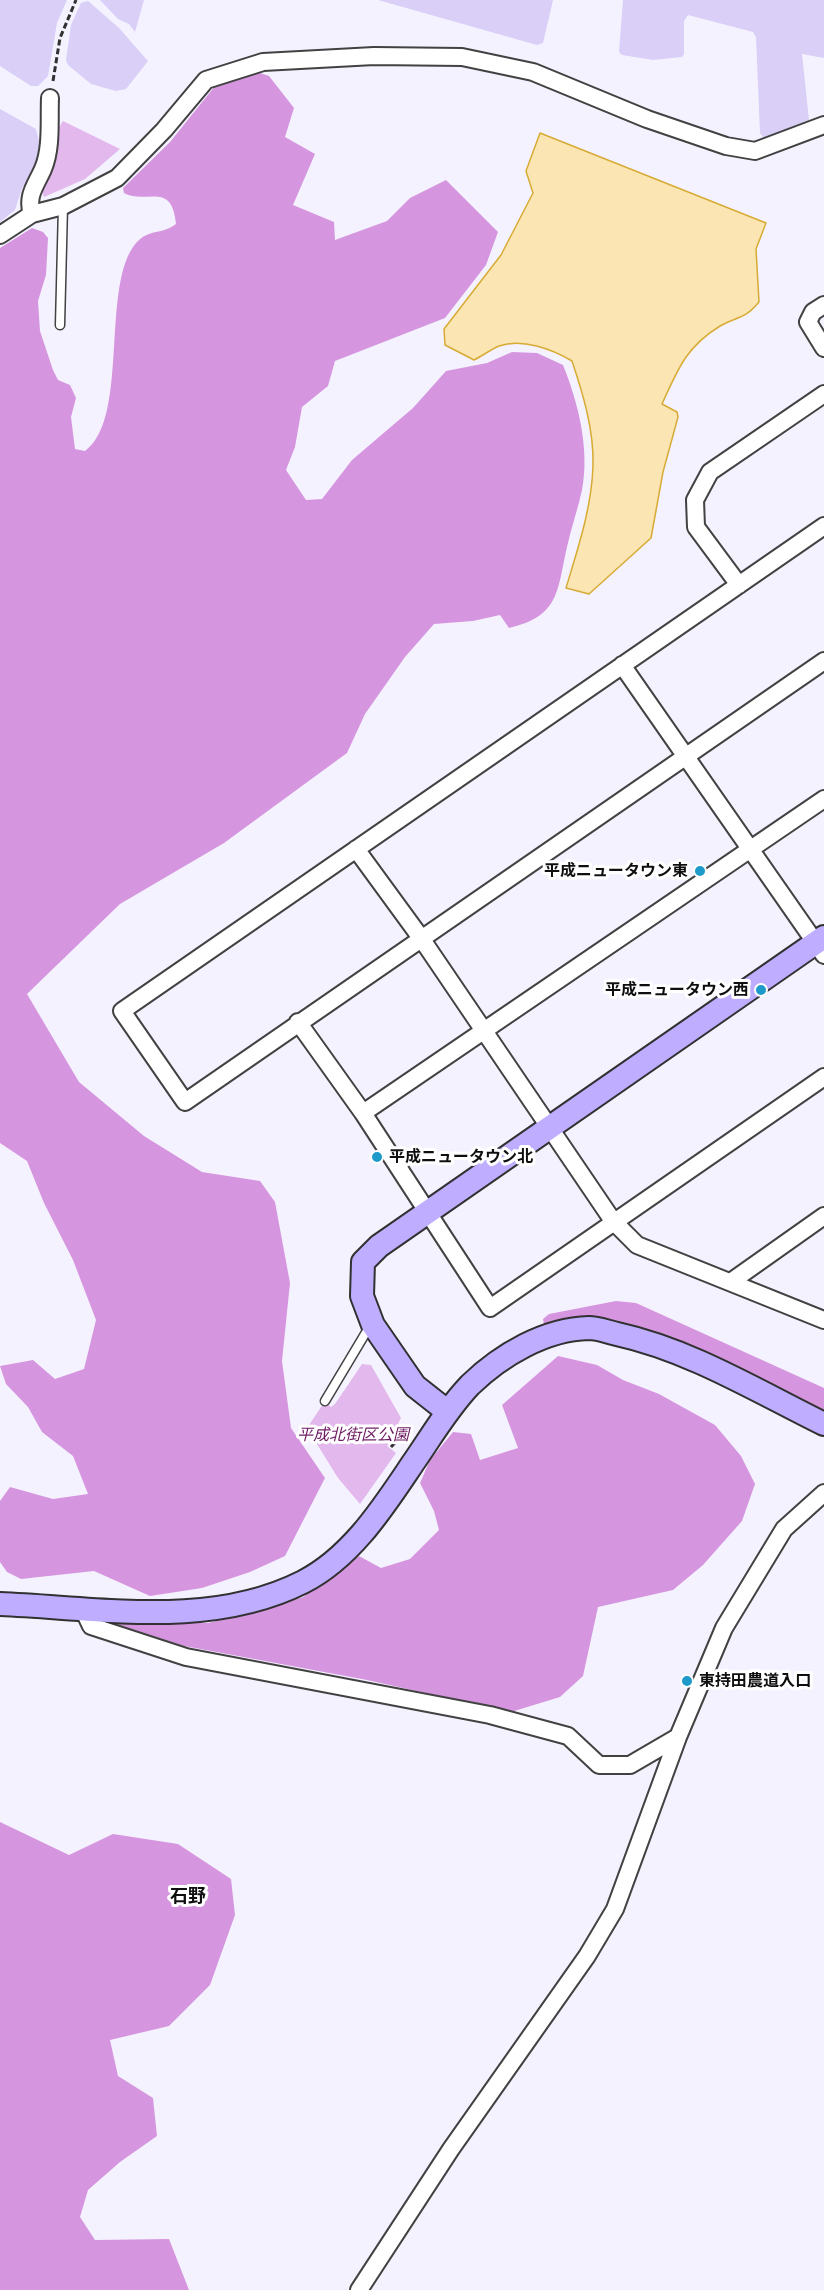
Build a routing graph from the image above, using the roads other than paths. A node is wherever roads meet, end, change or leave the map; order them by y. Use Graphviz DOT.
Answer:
graph roads {
  1 [pos="50,98"];
  2 [pos="824,125"];
  3 [pos="63,206"];
  4 [pos="32,214"];
  5 [pos="0,235"];
  6 [pos="824,304"];
  7 [pos="60,325"];
  8 [pos="824,348"];
  9 [pos="824,394"];
  10 [pos="824,526"];
  11 [pos="739,585"];
  12 [pos="824,661"];
  13 [pos="622,665"];
  14 [pos="685,757"];
  15 [pos="824,799"];
  16 [pos="356,849"];
  17 [pos="749,850"];
  18 [pos="421,938"];
  19 [pos="821,945"];
  20 [pos="298,1022"];
  21 [pos="482,1029"];
  22 [pos="824,1077"];
  23 [pos="363,1113"];
  24 [pos="551,1128"];
  25 [pos="427,1214"];
  26 [pos="824,1216"];
  27 [pos="613,1221"];
  28 [pos="732,1281"];
  29 [pos="824,1320"];
  30 [pos="372,1323"];
  31 [pos="325,1401"];
  32 [pos="448,1412"];
  33 [pos="824,1424"];
  34 [pos="824,1493"];
  35 [pos="0,1604"];
  36 [pos="82,1607"];
  37 [pos="678,1737"];
  38 [pos="359,2290"];
  1 -- 4 [label="street"];
  2 -- 3 [label="street"];
  3 -- 4 [label="street"];
  3 -- 7 [label="lane"];
  4 -- 5 [label="street"];
  6 -- 8 [label="street"];
  9 -- 11 [label="street"];
  10 -- 11 [label="street"];
  11 -- 13 [label="street"];
  12 -- 14 [label="street"];
  13 -- 14 [label="street"];
  13 -- 16 [label="street"];
  14 -- 17 [label="street"];
  14 -- 18 [label="street"];
  15 -- 17 [label="street"];
  16 -- 18 [label="street"];
  16 -- 20 [label="street"];
  17 -- 19 [label="street"];
  17 -- 21 [label="street"];
  18 -- 20 [label="street"];
  18 -- 21 [label="street"];
  19 -- 24 [label="street"];
  20 -- 23 [label="street"];
  21 -- 23 [label="street"];
  21 -- 24 [label="street"];
  22 -- 27 [label="street"];
  23 -- 25 [label="street"];
  24 -- 25 [label="street"];
  24 -- 27 [label="street"];
  25 -- 27 [label="street"];
  25 -- 30 [label="street"];
  26 -- 28 [label="street"];
  27 -- 28 [label="street"];
  28 -- 29 [label="street"];
  30 -- 31 [label="lane"];
  30 -- 32 [label="street"];
  32 -- 33 [label="street"];
  32 -- 36 [label="street"];
  34 -- 37 [label="street"];
  35 -- 36 [label="street"];
  36 -- 37 [label="street"];
  37 -- 38 [label="street"];
}
